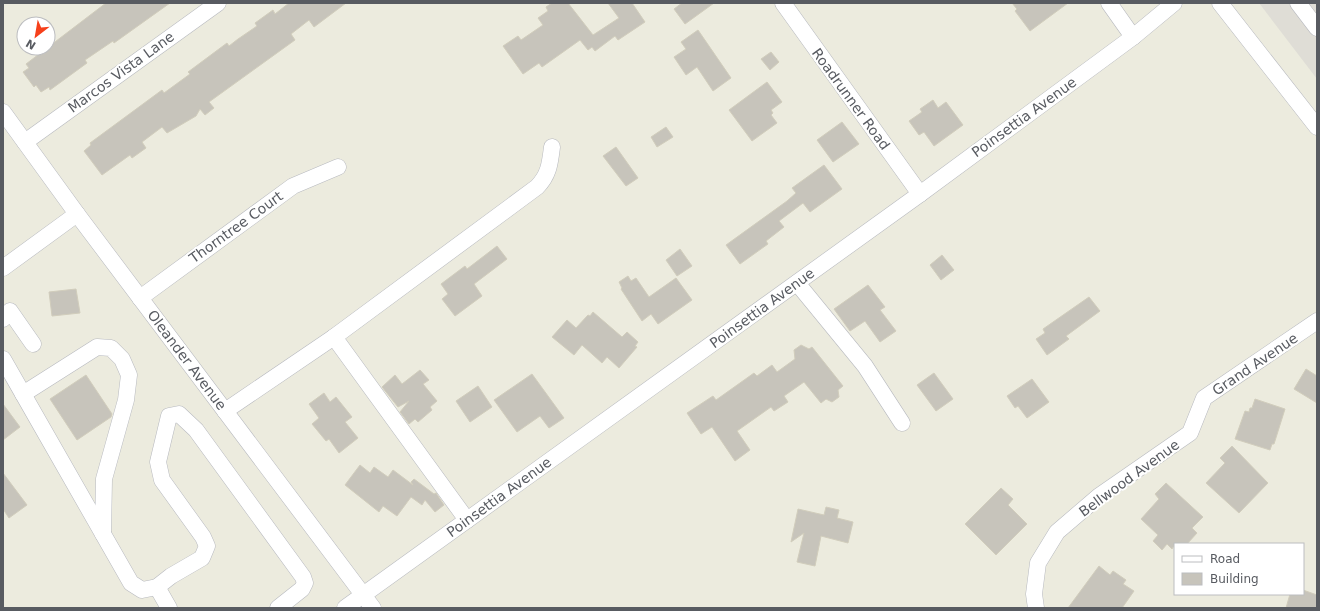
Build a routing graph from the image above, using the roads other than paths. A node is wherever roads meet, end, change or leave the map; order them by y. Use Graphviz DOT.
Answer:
graph roads {
  1 [pos="218,3"];
  2 [pos="783,3"];
  3 [pos="1110,3"];
  4 [pos="1174,3"];
  5 [pos="1220,3"];
  6 [pos="1298,3"];
  7 [pos="1317,28"];
  8 [pos="1133,37"];
  9 [pos="3,112"];
  10 [pos="1316,125"];
  11 [pos="25,142"];
  12 [pos="552,147"];
  13 [pos="338,167"];
  14 [pos="920,194"];
  15 [pos="77,214"];
  16 [pos="3,268"];
  17 [pos="797,283"];
  18 [pos="140,298"];
  19 [pos="3,319"];
  20 [pos="1317,321"];
  21 [pos="334,337"];
  22 [pos="33,344"];
  23 [pos="3,359"];
  24 [pos="23,394"];
  25 [pos="226,411"];
  26 [pos="902,423"];
  27 [pos="1190,433"];
  28 [pos="467,520"];
  29 [pos="103,534"];
  30 [pos="157,587"];
  31 [pos="363,595"];
  32 [pos="169,608"];
  33 [pos="278,608"];
  34 [pos="345,608"];
  35 [pos="373,608"];
  36 [pos="1036,608"];
  1 -- 11 [label="street, Marcos Vista Lane"];
  2 -- 14 [label="street, Roadrunner Road"];
  3 -- 8 [label="street"];
  4 -- 8 [label="street, Poinsettia Avenue"];
  5 -- 10 [label="street"];
  6 -- 7 [label="street"];
  8 -- 14 [label="street, Poinsettia Avenue"];
  9 -- 11 [label="street, Oleander Avenue"];
  11 -- 15 [label="street, Oleander Avenue"];
  12 -- 21 [label="street"];
  13 -- 18 [label="street, Thorntree Court"];
  14 -- 17 [label="street, Poinsettia Avenue"];
  15 -- 16 [label="street"];
  15 -- 18 [label="street, Oleander Avenue"];
  17 -- 26 [label="street"];
  17 -- 28 [label="street, Poinsettia Avenue"];
  18 -- 25 [label="street, Oleander Avenue"];
  19 -- 22 [label="street"];
  20 -- 27 [label="street, Grand Avenue"];
  21 -- 25 [label="street"];
  21 -- 28 [label="street"];
  23 -- 24 [label="street"];
  24 -- 29 [label="street"];
  24 -- 29 [label="street"];
  25 -- 31 [label="street, Oleander Avenue"];
  27 -- 36 [label="street, Bellwood Avenue"];
  28 -- 31 [label="street, Poinsettia Avenue"];
  29 -- 30 [label="street"];
  30 -- 32 [label="street"];
  30 -- 33 [label="street"];
  31 -- 34 [label="street, Poinsettia Avenue"];
  31 -- 35 [label="street, Oleander Avenue"];
}
